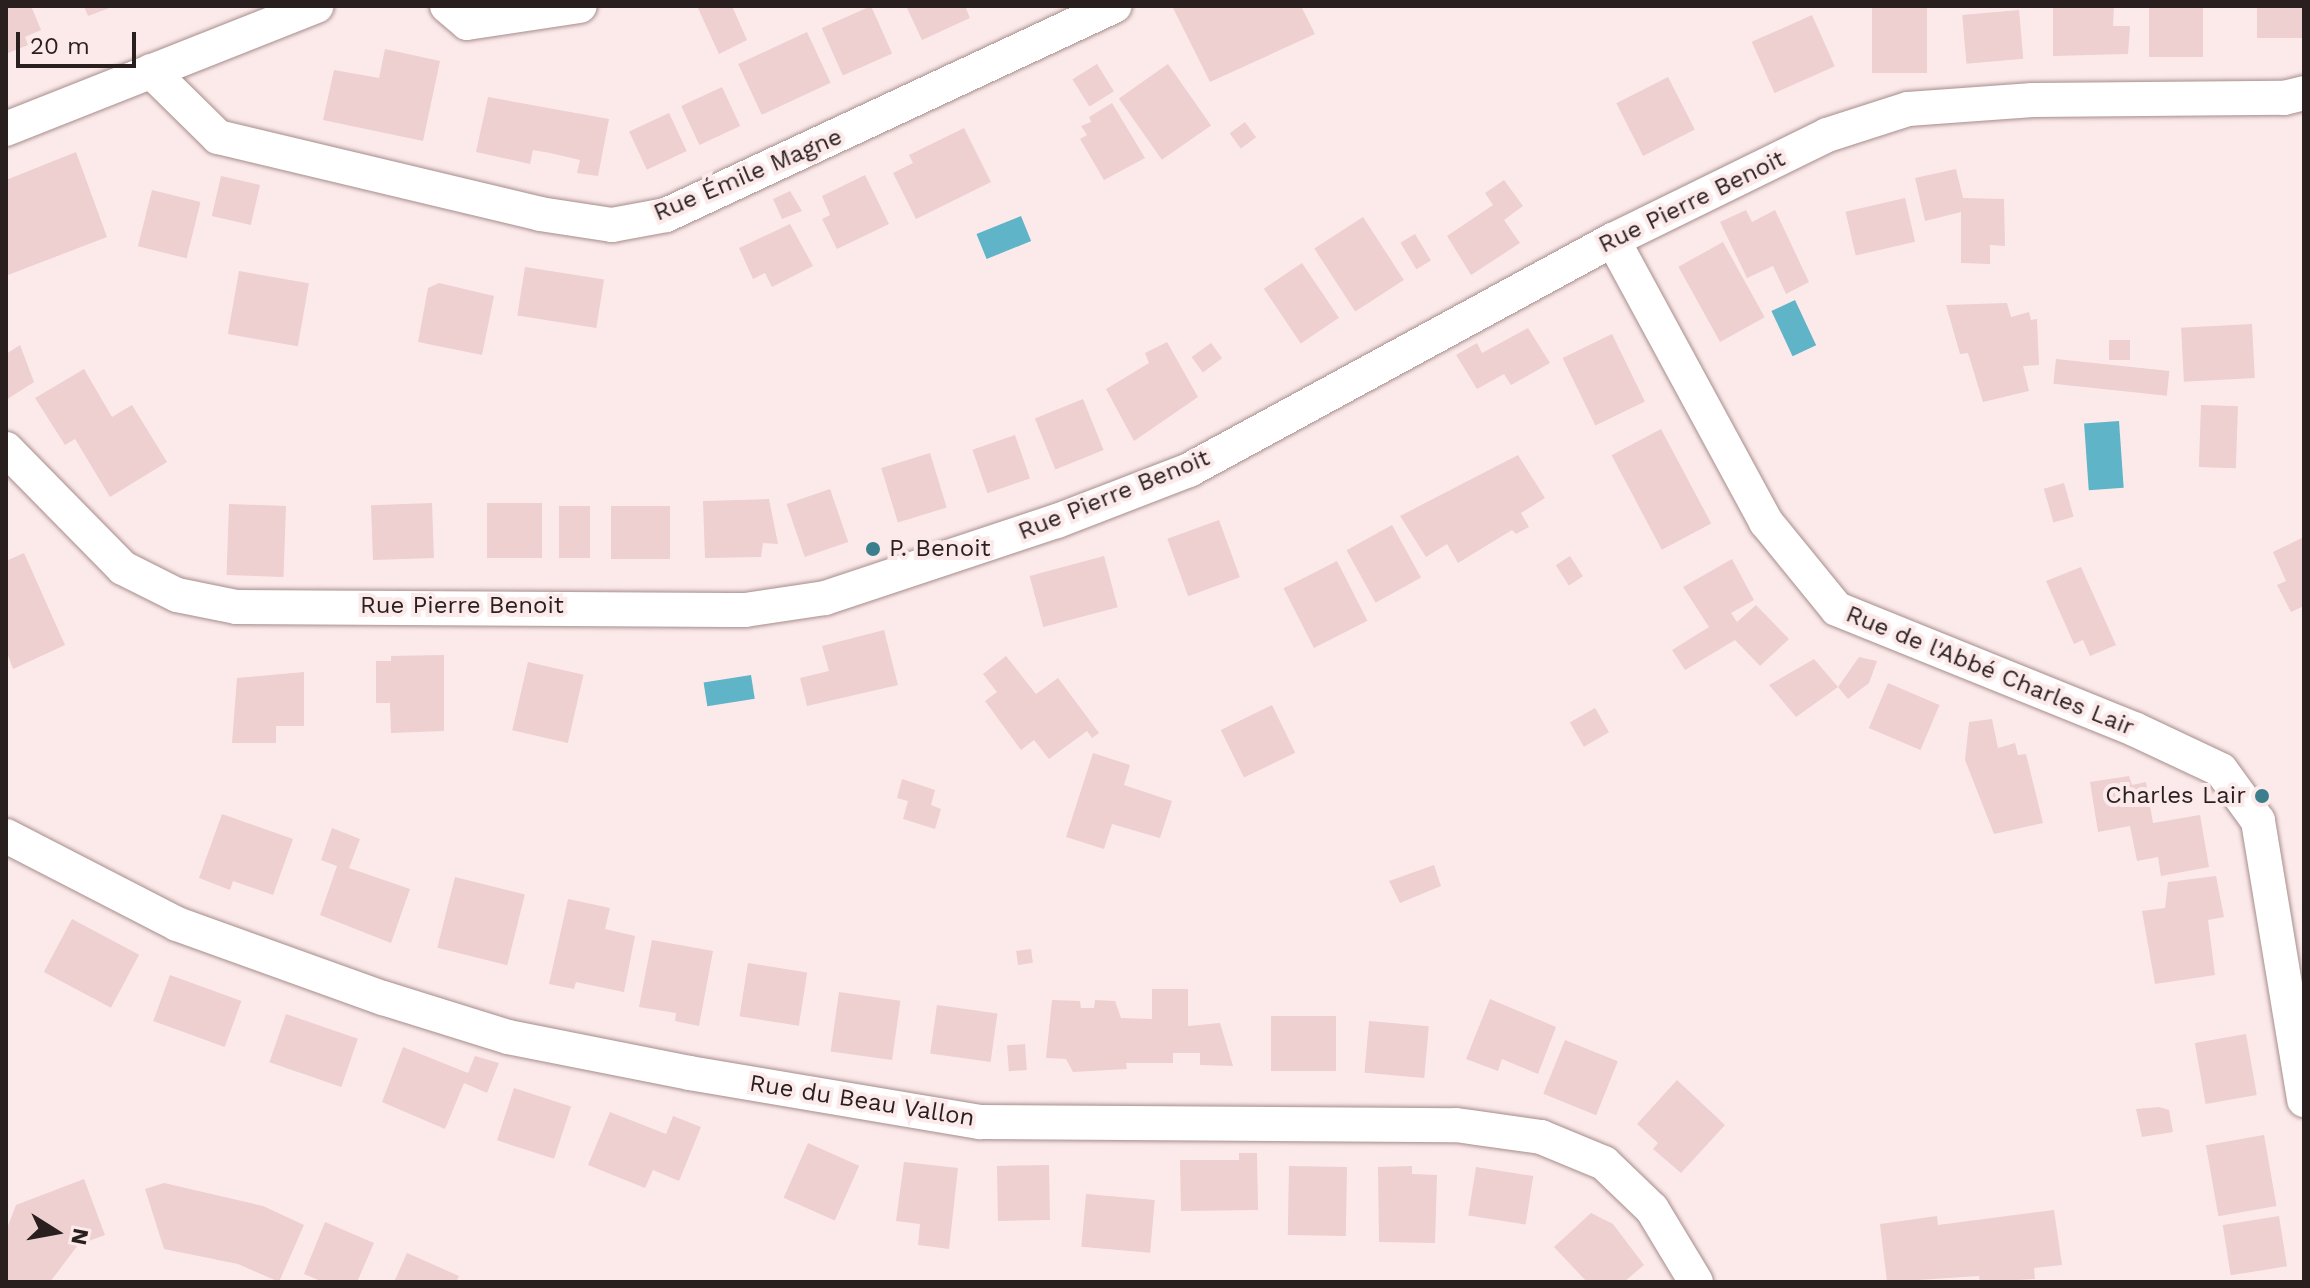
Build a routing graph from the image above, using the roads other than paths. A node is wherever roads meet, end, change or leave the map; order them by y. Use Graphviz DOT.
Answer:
graph roads {
  1 [pos="316,6"];
  2 [pos="447,6"];
  3 [pos="580,6"];
  4 [pos="1115,6"];
  5 [pos="151,71"];
  6 [pos="2304,93"];
  7 [pos="6,129"];
  8 [pos="1613,240"];
  9 [pos="6,449"];
  10 [pos="6,836"];
  11 [pos="2304,1100"];
  12 [pos="1696,1282"];
  1 -- 5 [label="street"];
  2 -- 3 [label="street"];
  4 -- 5 [label="street, Rue Émile Magne"];
  5 -- 7 [label="street"];
  6 -- 8 [label="street, Rue Pierre Benoit"];
  8 -- 9 [label="street, Rue Pierre Benoit"];
  8 -- 11 [label="street, Rue de l'Abbé Charles Lair"];
  10 -- 12 [label="street, Rue du Beau Vallon"];
}
